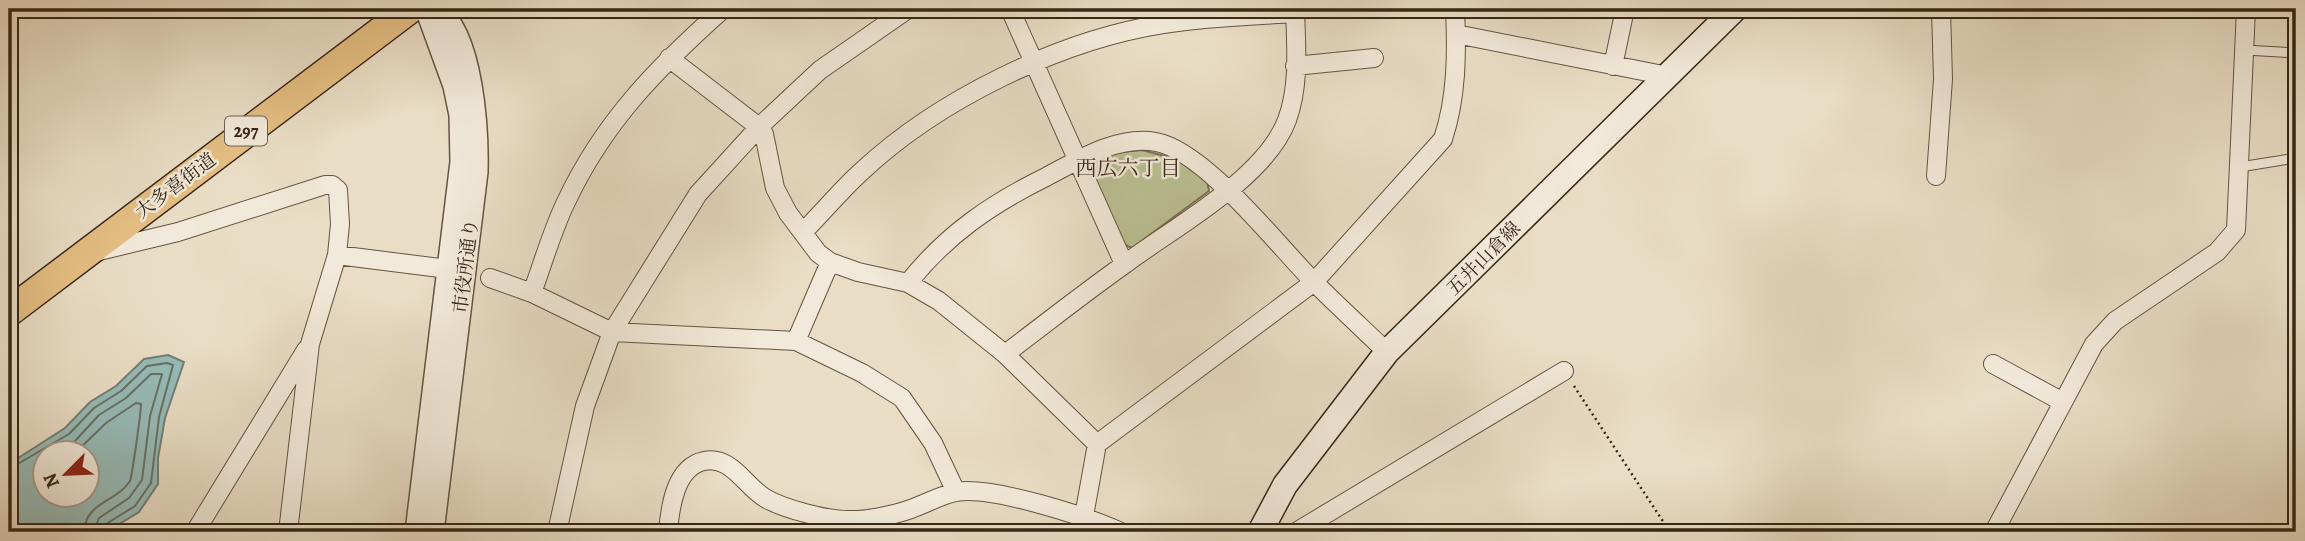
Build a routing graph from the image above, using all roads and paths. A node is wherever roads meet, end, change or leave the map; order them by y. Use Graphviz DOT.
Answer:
graph roads {
  1 [pos="410,9"];
  2 [pos="426,9"];
  3 [pos="437,9"];
  4 [pos="723,9"];
  5 [pos="1010,9"];
  6 [pos="1455,9"];
  7 [pos="1625,9"];
  8 [pos="1735,9"];
  9 [pos="1941,9"];
  10 [pos="2246,9"];
  11 [pos="898,11"];
  12 [pos="1295,11"];
  13 [pos="1456,34"];
  14 [pos="2245,50"];
  15 [pos="2296,53"];
  16 [pos="669,58"];
  17 [pos="1374,58"];
  18 [pos="1033,62"];
  19 [pos="1295,65"];
  20 [pos="1613,66"];
  21 [pos="1668,76"];
  22 [pos="759,127"];
  23 [pos="2296,158"];
  24 [pos="1077,161"];
  25 [pos="2240,167"];
  26 [pos="1936,176"];
  27 [pos="1227,191"];
  28 [pos="803,232"];
  29 [pos="337,254"];
  30 [pos="83,255"];
  31 [pos="830,262"];
  32 [pos="1124,264"];
  33 [pos="448,269"];
  34 [pos="490,278"];
  35 [pos="1314,282"];
  36 [pos="908,283"];
  37 [pos="532,293"];
  38 [pos="9,312"];
  39 [pos="612,332"];
  40 [pos="796,341"];
  41 [pos="310,344"];
  42 [pos="1387,352"];
  43 [pos="1005,354"];
  44 [pos="1993,364"];
  45 [pos="1564,371"];
  46 [pos="2061,401"];
  47 [pos="1097,444"];
  48 [pos="956,492"];
  49 [pos="1084,516"];
  50 [pos="848,526"];
  51 [pos="195,532"];
  52 [pos="288,532"];
  53 [pos="416,532"];
  54 [pos="433,532"];
  55 [pos="557,532"];
  56 [pos="668,532"];
  57 [pos="1121,532"];
  58 [pos="1260,532"];
  59 [pos="1296,532"];
  60 [pos="1670,532"];
  61 [pos="1994,532"];
  1 -- 30 [label="highway, 大多喜街道 / 297"];
  2 -- 33 [label="street, 市役所通り"];
  3 -- 54 [label="street, 市役所通り"];
  4 -- 16 [label="street"];
  5 -- 18 [label="street"];
  6 -- 13 [label="street"];
  7 -- 20 [label="street"];
  8 -- 21 [label="main road, 五井山倉線"];
  9 -- 26 [label="street"];
  10 -- 14 [label="street"];
  11 -- 22 [label="street"];
  12 -- 18 [label="street"];
  12 -- 19 [label="street"];
  13 -- 20 [label="street"];
  13 -- 35 [label="street"];
  14 -- 15 [label="lane"];
  14 -- 25 [label="street"];
  16 -- 22 [label="street"];
  16 -- 37 [label="street"];
  17 -- 19 [label="street"];
  18 -- 24 [label="street"];
  18 -- 28 [label="street"];
  19 -- 27 [label="street"];
  20 -- 21 [label="street"];
  21 -- 42 [label="main road, 五井山倉線"];
  22 -- 28 [label="street"];
  22 -- 39 [label="street"];
  23 -- 25 [label="lane"];
  24 -- 27 [label="street"];
  24 -- 32 [label="street"];
  24 -- 36 [label="street"];
  25 -- 46 [label="street"];
  27 -- 32 [label="street"];
  27 -- 35 [label="street"];
  28 -- 31 [label="street"];
  29 -- 30 [label="street"];
  29 -- 33 [label="street"];
  29 -- 41 [label="street"];
  30 -- 38 [label="highway, 大多喜街道 / 297"];
  31 -- 36 [label="street"];
  31 -- 40 [label="street"];
  32 -- 43 [label="street"];
  33 -- 53 [label="street, 市役所通り"];
  34 -- 37 [label="street"];
  35 -- 42 [label="street"];
  35 -- 47 [label="street"];
  36 -- 43 [label="street"];
  37 -- 39 [label="street"];
  39 -- 40 [label="street"];
  39 -- 55 [label="street"];
  40 -- 48 [label="street"];
  41 -- 51 [label="street"];
  41 -- 52 [label="street"];
  42 -- 58 [label="main road, 五井山倉線"];
  43 -- 47 [label="street"];
  44 -- 46 [label="street"];
  45 -- 59 [label="street"];
  45 -- 60 [label="path"];
  46 -- 61 [label="street"];
  47 -- 49 [label="street"];
  48 -- 49 [label="street"];
  48 -- 50 [label="street"];
  49 -- 57 [label="street"];
  50 -- 56 [label="street"];
}
